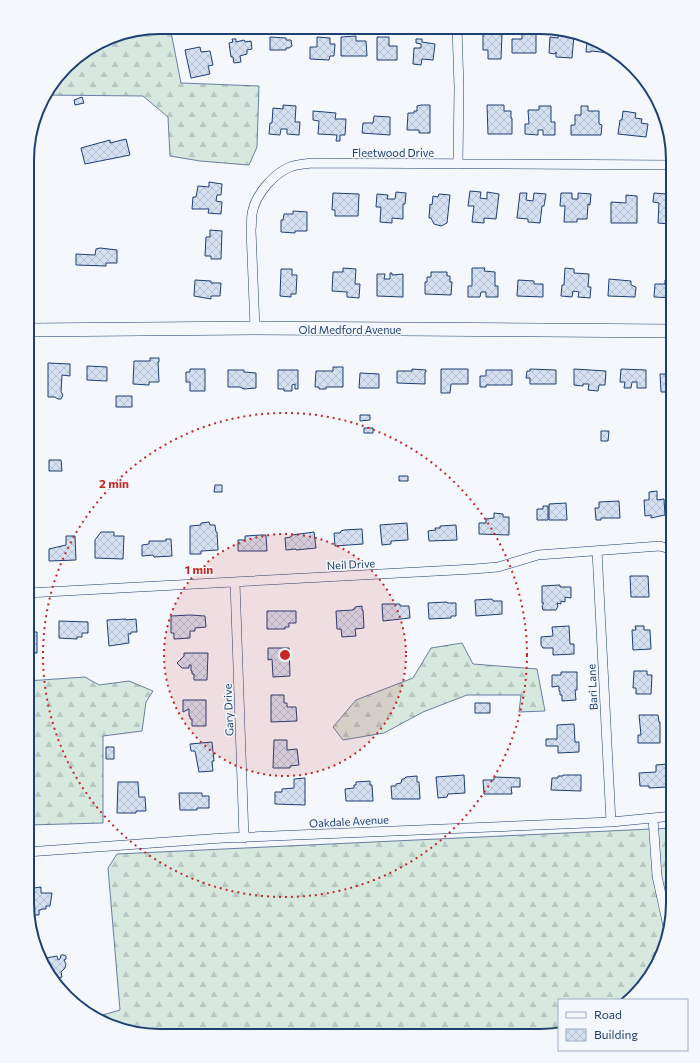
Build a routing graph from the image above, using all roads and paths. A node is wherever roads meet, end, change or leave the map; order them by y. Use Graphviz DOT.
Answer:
graph roads {
  1 [pos="457,34"];
  2 [pos="458,164"];
  3 [pos="666,165"];
  4 [pos="256,328"];
  5 [pos="34,330"];
  6 [pos="666,331"];
  7 [pos="666,548"];
  8 [pos="597,551"];
  9 [pos="235,582"];
  10 [pos="34,593"];
  11 [pos="666,817"];
  12 [pos="654,818"];
  13 [pos="611,822"];
  14 [pos="244,838"];
  15 [pos="34,852"];
  16 [pos="666,915"];
  1 -- 2 [label="street"];
  2 -- 3 [label="street, Fleetwood Drive"];
  2 -- 4 [label="street, Fleetwood Drive"];
  4 -- 5 [label="street, Old Medford Avenue"];
  4 -- 6 [label="street, Old Medford Avenue"];
  7 -- 8 [label="street, Neil Drive"];
  8 -- 9 [label="street, Neil Drive"];
  8 -- 13 [label="street, Bari Lane"];
  9 -- 10 [label="street, Neil Drive"];
  9 -- 14 [label="street, Gary Drive"];
  11 -- 12 [label="street, Oakdale Avenue"];
  12 -- 13 [label="street, Oakdale Avenue"];
  12 -- 16 [label="street"];
  13 -- 14 [label="street, Oakdale Avenue"];
  14 -- 15 [label="street, Oakdale Avenue"];
}
